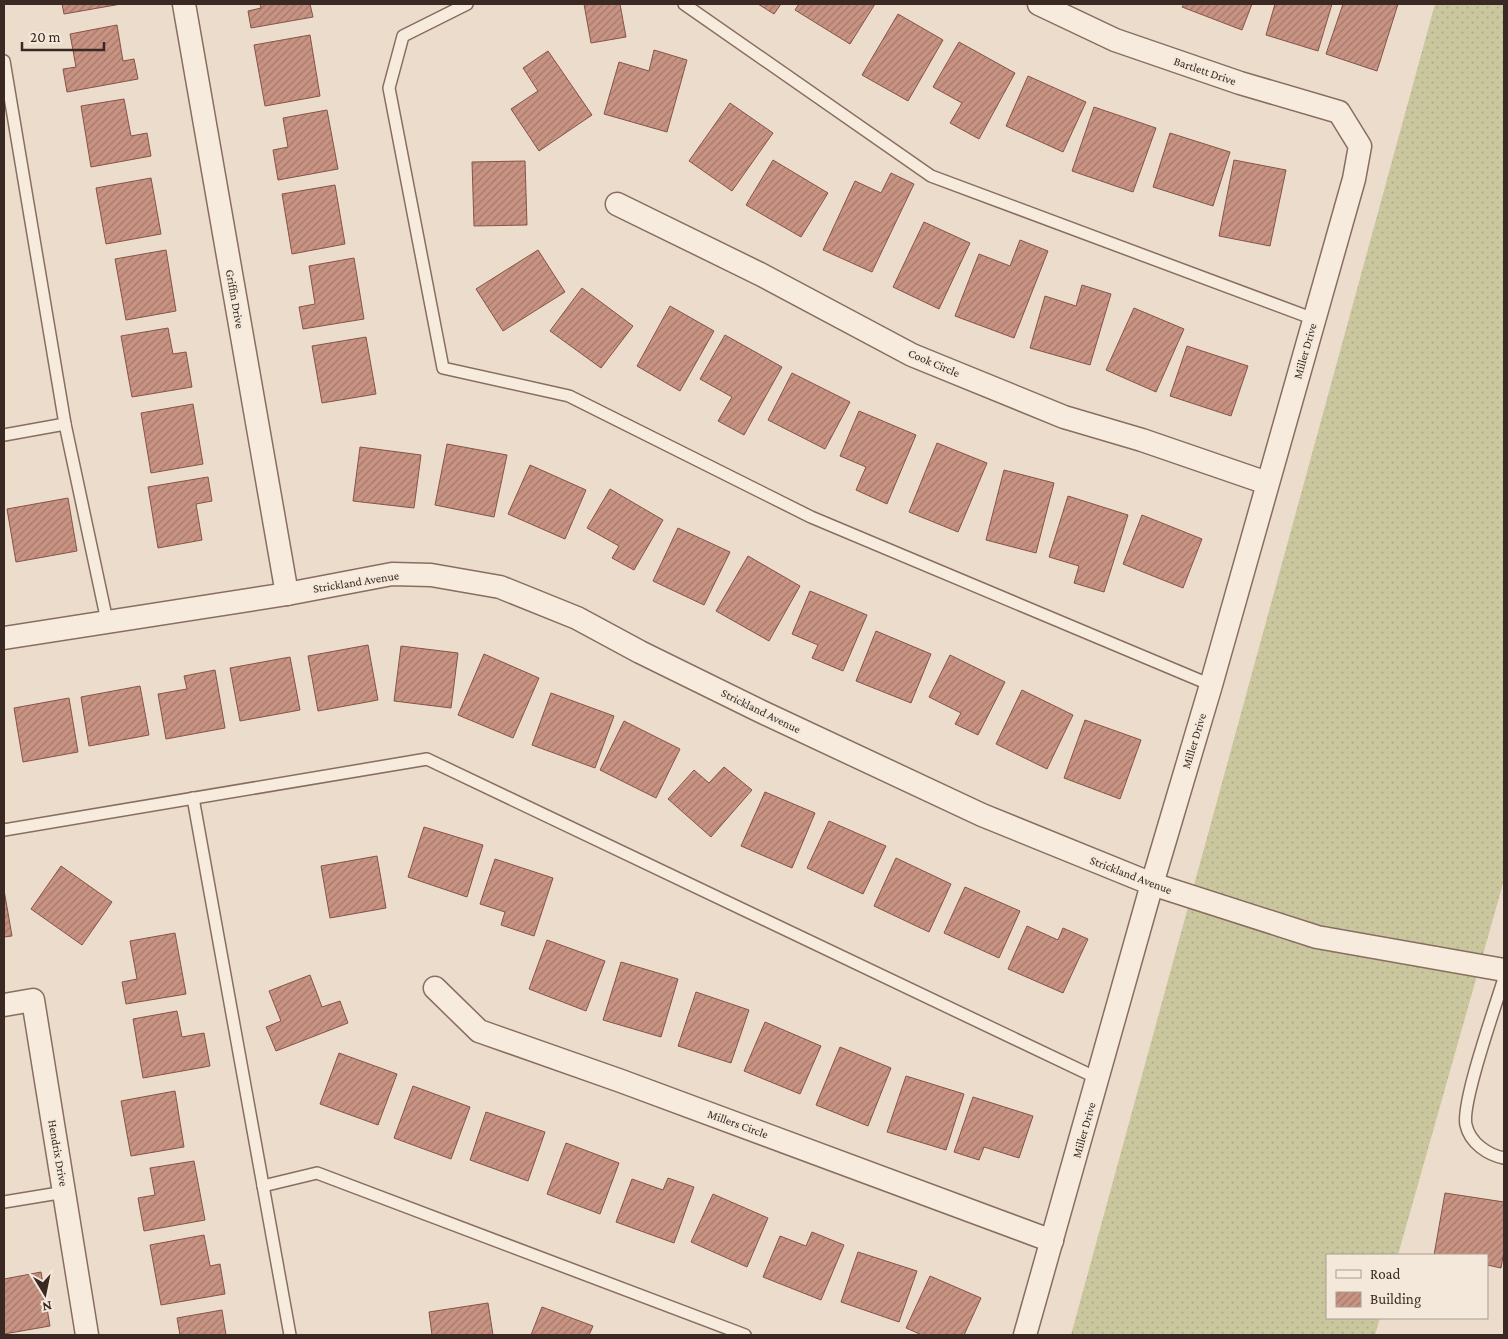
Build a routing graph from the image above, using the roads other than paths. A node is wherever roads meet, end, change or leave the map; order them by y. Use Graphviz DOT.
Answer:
graph roads {
  1 [pos="184,4"];
  2 [pos="467,4"];
  3 [pos="684,4"];
  4 [pos="1039,4"];
  5 [pos="4,61"];
  6 [pos="1360,146"];
  7 [pos="617,204"];
  8 [pos="1314,320"];
  9 [pos="65,424"];
  10 [pos="4,435"];
  11 [pos="1267,483"];
  12 [pos="287,594"];
  13 [pos="107,621"];
  14 [pos="4,638"];
  15 [pos="1211,685"];
  16 [pos="193,798"];
  17 [pos="4,830"];
  18 [pos="1152,884"];
  19 [pos="1504,970"];
  20 [pos="1504,978"];
  21 [pos="435,988"];
  22 [pos="4,1005"];
  23 [pos="1098,1079"];
  24 [pos="1504,1158"];
  25 [pos="263,1186"];
  26 [pos="65,1192"];
  27 [pos="4,1202"];
  28 [pos="1052,1241"];
  29 [pos="87,1335"];
  30 [pos="290,1335"];
  31 [pos="745,1335"];
  32 [pos="1025,1335"];
  1 -- 12 [label="street, Griffin Drive"];
  2 -- 15 [label="lane"];
  3 -- 8 [label="lane"];
  4 -- 6 [label="street, Bartlett Drive"];
  5 -- 9 [label="lane"];
  6 -- 8 [label="street, Miller Drive"];
  7 -- 11 [label="street, Cook Circle"];
  8 -- 11 [label="street, Miller Drive"];
  9 -- 10 [label="lane"];
  9 -- 13 [label="lane"];
  11 -- 15 [label="street, Miller Drive"];
  12 -- 13 [label="street, Strickland Avenue"];
  12 -- 18 [label="street, Strickland Avenue"];
  13 -- 14 [label="street, Strickland Avenue"];
  15 -- 18 [label="street, Miller Drive"];
  16 -- 17 [label="lane"];
  16 -- 23 [label="lane"];
  16 -- 25 [label="lane"];
  18 -- 19 [label="street, Strickland Avenue"];
  18 -- 23 [label="street, Miller Drive"];
  20 -- 24 [label="lane"];
  21 -- 28 [label="street, Millers Circle"];
  22 -- 26 [label="street, Hendrix Drive"];
  23 -- 28 [label="street, Miller Drive"];
  25 -- 30 [label="lane"];
  25 -- 31 [label="lane"];
  26 -- 27 [label="lane"];
  26 -- 29 [label="street, Hendrix Drive"];
  28 -- 32 [label="street, Miller Drive"];
}
